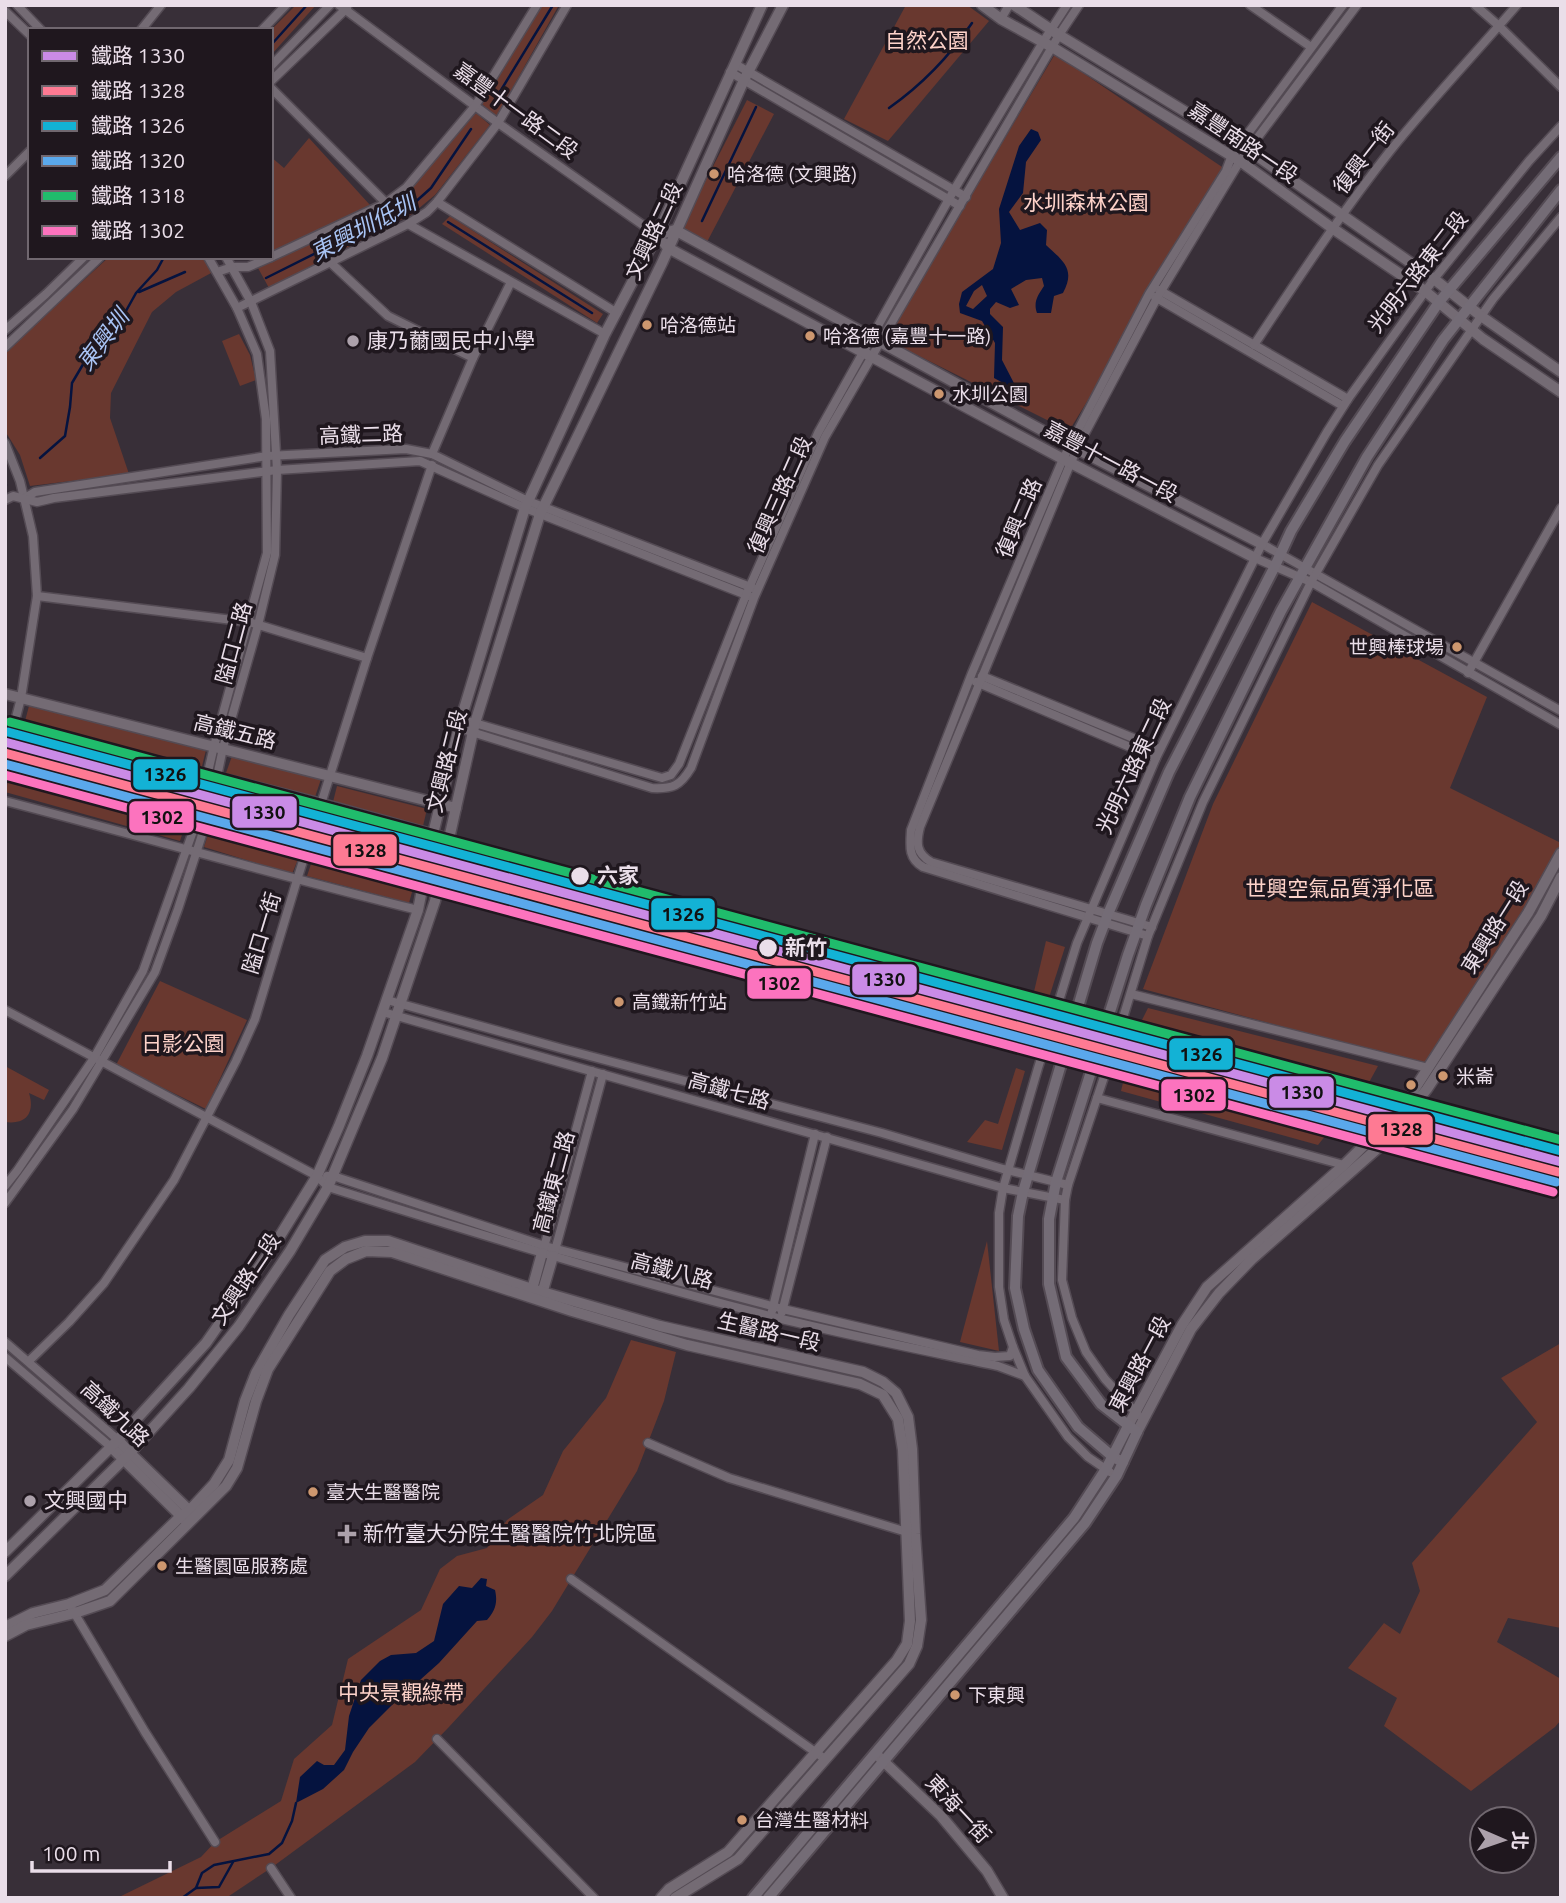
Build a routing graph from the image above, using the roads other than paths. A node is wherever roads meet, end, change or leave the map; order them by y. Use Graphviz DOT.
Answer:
graph roads {
  1 [pos="17,5"];
  2 [pos="161,5"];
  3 [pos="286,5"];
  4 [pos="330,5"];
  5 [pos="537,5"];
  6 [pos="567,5"];
  7 [pos="762,5"];
  8 [pos="783,5"];
  9 [pos="982,5"];
  10 [pos="1009,5"];
  11 [pos="1014,5"];
  12 [pos="1067,5"];
  13 [pos="1079,5"];
  14 [pos="1250,5"];
  15 [pos="1343,5"];
  16 [pos="1357,5"];
  17 [pos="1475,5"];
  18 [pos="1517,5"];
  19 [pos="344,7"];
  20 [pos="5,11"];
  21 [pos="1001,19"];
  22 [pos="1499,26"];
  23 [pos="39,28"];
  24 [pos="143,28"];
  25 [pos="264,28"];
  26 [pos="1055,32"];
  27 [pos="28,33"];
  28 [pos="1047,44"];
  29 [pos="1311,47"];
  30 [pos="273,64"];
  31 [pos="733,68"];
  32 [pos="746,76"];
  33 [pos="273,79"];
  34 [pos="1561,87"];
  35 [pos="273,90"];
  36 [pos="475,106"];
  37 [pos="498,123"];
  38 [pos="1561,126"];
  39 [pos="1245,148"];
  40 [pos="28,153"];
  41 [pos="1561,157"];
  42 [pos="1236,158"];
  43 [pos="5,176"];
  44 [pos="954,190"];
  45 [pos="1561,190"];
  46 [pos="966,197"];
  47 [pos="949,199"];
  48 [pos="436,202"];
  49 [pos="386,203"];
  50 [pos="960,206"];
  51 [pos="1342,216"];
  52 [pos="1561,217"];
  53 [pos="408,224"];
  54 [pos="1332,228"];
  55 [pos="676,230"];
  56 [pos="657,235"];
  57 [pos="668,248"];
  58 [pos="273,256"];
  59 [pos="82,259"];
  60 [pos="98,259"];
  61 [pos="209,259"];
  62 [pos="227,259"];
  63 [pos="266,259"];
  64 [pos="331,263"];
  65 [pos="232,267"];
  66 [pos="217,272"];
  67 [pos="1434,279"];
  68 [pos="511,282"];
  69 [pos="1425,290"];
  70 [pos="1449,291"];
  71 [pos="1155,293"];
  72 [pos="251,302"];
  73 [pos="1439,302"];
  74 [pos="1468,306"];
  75 [pos="236,308"];
  76 [pos="617,313"];
  77 [pos="1482,316"];
  78 [pos="1458,319"];
  79 [pos="1471,328"];
  80 [pos="5,330"];
  81 [pos="605,334"];
  82 [pos="875,338"];
  83 [pos="1254,345"];
  84 [pos="5,347"];
  85 [pos="867,354"];
  86 [pos="473,358"];
  87 [pos="1561,372"];
  88 [pos="1561,392"];
  89 [pos="1345,402"];
  90 [pos="6,447"];
  91 [pos="1073,447"];
  92 [pos="432,454"];
  93 [pos="272,455"];
  94 [pos="1067,461"];
  95 [pos="432,465"];
  96 [pos="277,470"];
  97 [pos="267,471"];
  98 [pos="25,498"];
  99 [pos="5,500"];
  100 [pos="527,504"];
  101 [pos="1561,508"];
  102 [pos="542,510"];
  103 [pos="1262,544"];
  104 [pos="1280,554"];
  105 [pos="1255,558"];
  106 [pos="1275,566"];
  107 [pos="1302,572"];
  108 [pos="1314,578"];
  109 [pos="752,592"];
  110 [pos="37,596"];
  111 [pos="253,623"];
  112 [pos="367,658"];
  113 [pos="1474,662"];
  114 [pos="1468,673"];
  115 [pos="971,676"];
  116 [pos="982,680"];
  117 [pos="5,694"];
  118 [pos="21,698"];
  119 [pos="1561,711"];
  120 [pos="460,723"];
  121 [pos="9,724"];
  122 [pos="1561,725"];
  123 [pos="474,728"];
  124 [pos="218,747"];
  125 [pos="1160,749"];
  126 [pos="1156,758"];
  127 [pos="5,760"];
  128 [pos="212,776"];
  129 [pos="330,776"];
  130 [pos="5,801"];
  131 [pos="322,804"];
  132 [pos="440,805"];
  133 [pos="456,808"];
  134 [pos="201,822"];
  135 [pos="433,834"];
  136 [pos="449,839"];
  137 [pos="187,848"];
  138 [pos="197,852"];
  139 [pos="1561,853"];
  140 [pos="1561,877"];
  141 [pos="297,880"];
  142 [pos="1091,909"];
  143 [pos="418,910"];
  144 [pos="1087,918"];
  145 [pos="1106,919"];
  146 [pos="1152,927"];
  147 [pos="1138,928"];
  148 [pos="1148,936"];
  149 [pos="1131,994"];
  150 [pos="387,1000"];
  151 [pos="401,1004"];
  152 [pos="5,1010"];
  153 [pos="383,1012"];
  154 [pos="396,1016"];
  155 [pos="97,1060"];
  156 [pos="1428,1068"];
  157 [pos="592,1071"];
  158 [pos="603,1074"];
  159 [pos="1097,1098"];
  160 [pos="206,1118"];
  161 [pos="815,1134"];
  162 [pos="827,1137"];
  163 [pos="1344,1165"];
  164 [pos="1008,1170"];
  165 [pos="317,1175"];
  166 [pos="1028,1175"];
  167 [pos="333,1176"];
  168 [pos="1056,1182"];
  169 [pos="1069,1185"];
  170 [pos="5,1186"];
  171 [pos="328,1187"];
  172 [pos="1003,1188"];
  173 [pos="1023,1192"];
  174 [pos="1052,1197"];
  175 [pos="1065,1200"];
  176 [pos="5,1203"];
  177 [pos="544,1250"];
  178 [pos="554,1252"];
  179 [pos="536,1295"];
  180 [pos="779,1311"];
  181 [pos="5,1342"];
  182 [pos="1013,1347"];
  183 [pos="761,1350"];
  184 [pos="5,1357"];
  185 [pos="29,1361"];
  186 [pos="757,1361"];
  187 [pos="1026,1376"];
  188 [pos="1139,1415"];
  189 [pos="1133,1429"];
  190 [pos="114,1443"];
  191 [pos="648,1443"];
  192 [pos="126,1456"];
  193 [pos="1113,1457"];
  194 [pos="1123,1462"];
  195 [pos="1106,1469"];
  196 [pos="1116,1475"];
  197 [pos="189,1517"];
  198 [pos="910,1533"];
  199 [pos="5,1552"];
  200 [pos="5,1577"];
  201 [pos="571,1579"];
  202 [pos="72,1609"];
  203 [pos="5,1626"];
  204 [pos="5,1636"];
  205 [pos="437,1739"];
  206 [pos="875,1754"];
  207 [pos="820,1756"];
  208 [pos="885,1761"];
  209 [pos="215,1842"];
  210 [pos="271,1868"];
  211 [pos="291,1898"];
  212 [pos="594,1898"];
  213 [pos="661,1898"];
  214 [pos="675,1898"];
  215 [pos="753,1898"];
  216 [pos="768,1898"];
  217 [pos="1003,1898"];
  1 -- 23 [label="street"];
  2 -- 24 [label="street"];
  3 -- 25 [label="street"];
  4 -- 30 [label="street"];
  5 -- 36 [label="street"];
  6 -- 37 [label="street"];
  7 -- 31 [label="street, 文興路二段"];
  8 -- 32 [label="street, 文興路二段"];
  9 -- 21 [label="street, 嘉豐南路一段"];
  10 -- 21 [label="street"];
  11 -- 26 [label="street, 嘉豐南路一段"];
  12 -- 26 [label="street"];
  13 -- 26 [label="street"];
  14 -- 29 [label="street"];
  15 -- 29 [label="street, 復興二路"];
  16 -- 39 [label="street, 復興二路"];
  17 -- 22 [label="street"];
  18 -- 22 [label="street, 復興一街"];
  19 -- 33 [label="street"];
  19 -- 36 [label="street, 嘉豐十一路二段"];
  20 -- 27 [label="street"];
  21 -- 28 [label="street, 嘉豐南路一段"];
  22 -- 34 [label="street"];
  22 -- 51 [label="street, 復興一街"];
  26 -- 28 [label="street, 復興三路二段"];
  26 -- 39 [label="street, 嘉豐南路一段"];
  28 -- 42 [label="street, 嘉豐南路一段"];
  28 -- 44 [label="street, 復興三路二段"];
  28 -- 46 [label="street, 復興三路二段"];
  29 -- 39 [label="street, 復興二路"];
  31 -- 32 [label="street"];
  31 -- 56 [label="street, 文興路二段"];
  32 -- 44 [label="street"];
  32 -- 47 [label="street"];
  32 -- 55 [label="street, 文興路二段"];
  35 -- 49 [label="street"];
  36 -- 37 [label="street, 嘉豐十一路二段"];
  36 -- 49 [label="street"];
  37 -- 48 [label="street"];
  37 -- 56 [label="street, 嘉豐十一路二段"];
  38 -- 67 [label="street, 光明六路東二段"];
  39 -- 42 [label="street, 復興二路"];
  39 -- 51 [label="street, 嘉豐南路一段"];
  40 -- 43 [label="street"];
  41 -- 70 [label="main road, 光明六路東二段"];
  42 -- 54 [label="street, 嘉豐南路一段"];
  42 -- 71 [label="street, 復興二路"];
  44 -- 46 [label="street"];
  44 -- 47 [label="street, 復興三路二段"];
  45 -- 74 [label="main road"];
  46 -- 50 [label="street, 復興三路二段"];
  47 -- 50 [label="street"];
  47 -- 82 [label="street, 復興三路二段"];
  48 -- 53 [label="street"];
  48 -- 76 [label="street"];
  49 -- 58 [label="street"];
  50 -- 82 [label="street, 復興三路二段"];
  51 -- 54 [label="street, 復興一街"];
  51 -- 67 [label="street, 嘉豐南路一段"];
  52 -- 77 [label="street"];
  53 -- 64 [label="street"];
  53 -- 68 [label="street"];
  54 -- 69 [label="street, 嘉豐南路一段"];
  54 -- 83 [label="street, 復興一街"];
  55 -- 56 [label="street"];
  55 -- 57 [label="street, 文興路二段"];
  55 -- 82 [label="street, 嘉豐十一路一段"];
  56 -- 57 [label="street, 嘉豐十一路一段"];
  56 -- 76 [label="street, 文興路二段"];
  57 -- 85 [label="street, 嘉豐十一路一段"];
  57 -- 102 [label="street, 文興路二段"];
  59 -- 80 [label="street"];
  60 -- 84 [label="street"];
  61 -- 66 [label="street, 隘口二路"];
  62 -- 65 [label="street, 隘口二路"];
  63 -- 65 [label="street"];
  64 -- 72 [label="street"];
  64 -- 86 [label="street"];
  65 -- 66 [label="street"];
  65 -- 72 [label="street, 隘口二路"];
  66 -- 75 [label="street, 隘口二路"];
  67 -- 69 [label="street, 光明六路東二段"];
  67 -- 70 [label="street, 嘉豐南路一段"];
  68 -- 81 [label="street"];
  68 -- 86 [label="street"];
  69 -- 73 [label="street, 嘉豐南路一段"];
  69 -- 89 [label="street, 光明六路東二段"];
  70 -- 73 [label="main road, 光明六路東二段"];
  70 -- 74 [label="street, 嘉豐南路一段"];
  71 -- 83 [label="street"];
  71 -- 89 [label="street"];
  71 -- 91 [label="street, 復興二路"];
  72 -- 75 [label="street"];
  72 -- 93 [label="street, 隘口二路"];
  73 -- 78 [label="street, 嘉豐南路一段"];
  73 -- 104 [label="main road, 光明六路東二段"];
  74 -- 77 [label="street, 嘉豐南路一段"];
  74 -- 78 [label="main road"];
  75 -- 93 [label="street, 隘口二路"];
  76 -- 81 [label="street, 文興路二段"];
  77 -- 79 [label="street"];
  77 -- 87 [label="street, 嘉豐南路一段"];
  78 -- 79 [label="street, 嘉豐南路一段"];
  78 -- 107 [label="main road"];
  79 -- 88 [label="street, 嘉豐南路一段"];
  79 -- 108 [label="street"];
  81 -- 100 [label="street, 文興路二段"];
  82 -- 85 [label="street, 復興三路二段"];
  82 -- 91 [label="street, 嘉豐十一路一段"];
  83 -- 89 [label="street"];
  85 -- 94 [label="street, 嘉豐十一路一段"];
  85 -- 109 [label="street, 復興三路二段"];
  86 -- 92 [label="street"];
  89 -- 103 [label="street, 光明六路東二段"];
  90 -- 98 [label="street"];
  91 -- 94 [label="street, 復興二路"];
  91 -- 103 [label="street, 嘉豐十一路一段"];
  92 -- 93 [label="street, 高鐵二路"];
  92 -- 100 [label="street, 高鐵二路"];
  93 -- 96 [label="street, 隘口二路"];
  93 -- 97 [label="street, 隘口二路"];
  93 -- 98 [label="street, 高鐵二路"];
  94 -- 105 [label="street, 嘉豐十一路一段"];
  94 -- 115 [label="street, 復興二路"];
  94 -- 116 [label="street, 復興二路"];
  95 -- 96 [label="street, 高鐵二路"];
  95 -- 100 [label="street, 高鐵二路"];
  95 -- 112 [label="street, 隘口一街"];
  96 -- 97 [label="street, 高鐵二路"];
  96 -- 111 [label="street, 隘口二路"];
  97 -- 98 [label="street, 高鐵二路"];
  97 -- 111 [label="street, 隘口二路"];
  98 -- 99 [label="street, 高鐵二路"];
  98 -- 110 [label="street"];
  100 -- 102 [label="street, 高鐵二路"];
  100 -- 120 [label="street, 文興路二段"];
  101 -- 113 [label="street"];
  102 -- 109 [label="street, 高鐵二路"];
  102 -- 123 [label="street, 文興路二段"];
  103 -- 104 [label="street"];
  103 -- 105 [label="street, 光明六路東二段"];
  104 -- 106 [label="main road, 光明六路東二段"];
  104 -- 107 [label="street"];
  105 -- 106 [label="street"];
  105 -- 125 [label="street, 光明六路東二段"];
  106 -- 107 [label="street"];
  106 -- 145 [label="main road, 光明六路東二段"];
  107 -- 108 [label="street"];
  107 -- 147 [label="main road"];
  108 -- 113 [label="street"];
  108 -- 114 [label="street"];
  108 -- 146 [label="street"];
  109 -- 123 [label="street, 復興三路二段"];
  110 -- 111 [label="street"];
  110 -- 118 [label="street"];
  111 -- 112 [label="street"];
  111 -- 124 [label="street, 隘口二路"];
  112 -- 129 [label="street, 隘口一街"];
  113 -- 114 [label="street"];
  113 -- 119 [label="street"];
  114 -- 122 [label="street"];
  115 -- 116 [label="street"];
  115 -- 144 [label="street, 復興二路"];
  116 -- 125 [label="street"];
  116 -- 126 [label="street"];
  116 -- 142 [label="street, 復興二路"];
  117 -- 118 [label="street, 高鐵五路"];
  118 -- 121 [label="street"];
  118 -- 124 [label="street, 高鐵五路"];
  120 -- 123 [label="street, 復興三路二段"];
  120 -- 132 [label="street, 文興路二段"];
  121 -- 127 [label="street"];
  121 -- 128 [label="street"];
  123 -- 133 [label="street, 文興路二段"];
  124 -- 128 [label="street, 隘口二路"];
  124 -- 129 [label="street, 高鐵五路"];
  125 -- 126 [label="street, 光明六路東二段"];
  126 -- 142 [label="street, 光明六路東二段"];
  128 -- 131 [label="street"];
  128 -- 134 [label="street, 隘口二路"];
  129 -- 131 [label="street, 隘口一街"];
  129 -- 132 [label="street, 高鐵五路"];
  130 -- 137 [label="street"];
  131 -- 135 [label="street"];
  131 -- 141 [label="street, 隘口一街"];
  132 -- 133 [label="street, 高鐵五路"];
  132 -- 135 [label="street, 文興路二段"];
  133 -- 136 [label="street, 文興路二段"];
  134 -- 137 [label="street, 隘口二路"];
  134 -- 138 [label="street, 隘口二路"];
  135 -- 136 [label="street"];
  135 -- 143 [label="street, 文興路二段"];
  136 -- 151 [label="street, 文興路二段"];
  137 -- 138 [label="street"];
  137 -- 155 [label="street, 隘口二路"];
  138 -- 141 [label="street"];
  138 -- 155 [label="street, 隘口二路"];
  139 -- 156 [label="street, 東興路一段"];
  140 -- 188 [label="street, 東興路一段"];
  141 -- 143 [label="street"];
  141 -- 160 [label="street, 隘口一街"];
  142 -- 144 [label="street, 光明六路東二段"];
  142 -- 145 [label="street, 復興二路"];
  143 -- 150 [label="street, 文興路二段"];
  144 -- 145 [label="street, 復興二路"];
  144 -- 164 [label="street, 光明六路東二段"];
  145 -- 147 [label="street, 復興二路"];
  145 -- 166 [label="main road, 光明六路東二段"];
  146 -- 147 [label="street, 復興二路"];
  146 -- 148 [label="street"];
  147 -- 148 [label="street, 復興二路"];
  147 -- 168 [label="main road"];
  148 -- 149 [label="street"];
  149 -- 156 [label="street"];
  149 -- 159 [label="street"];
  150 -- 151 [label="street, 高鐵七路"];
  150 -- 153 [label="street, 文興路二段"];
  151 -- 154 [label="street, 文興路二段"];
  151 -- 164 [label="street, 高鐵七路"];
  152 -- 155 [label="street, 高鐵八路"];
  153 -- 154 [label="street, 高鐵七路"];
  153 -- 165 [label="street, 文興路二段"];
  154 -- 157 [label="street, 高鐵七路"];
  154 -- 167 [label="street, 文興路二段"];
  155 -- 160 [label="street, 高鐵八路"];
  155 -- 170 [label="street, 隘口二路"];
  155 -- 176 [label="street, 隘口二路"];
  156 -- 163 [label="street, 東興路一段"];
  157 -- 158 [label="street, 高鐵七路"];
  157 -- 177 [label="street, 高鐵東二路"];
  158 -- 161 [label="street, 高鐵七路"];
  158 -- 178 [label="street, 高鐵東二路"];
  159 -- 163 [label="street"];
  159 -- 169 [label="street"];
  160 -- 165 [label="street, 高鐵八路"];
  160 -- 185 [label="street, 隘口一街"];
  161 -- 162 [label="street, 高鐵七路"];
  161 -- 180 [label="street"];
  162 -- 172 [label="street, 高鐵七路"];
  162 -- 180 [label="street"];
  163 -- 188 [label="street, 東興路一段"];
  164 -- 166 [label="street, 高鐵七路"];
  164 -- 172 [label="street, 光明六路東二段"];
  165 -- 167 [label="street, 高鐵八路"];
  165 -- 171 [label="street, 高鐵八路"];
  165 -- 190 [label="street, 文興路二段"];
  166 -- 168 [label="street, 高鐵七路"];
  166 -- 173 [label="main road, 光明六路東二段"];
  167 -- 171 [label="street, 文興路二段"];
  167 -- 177 [label="street, 高鐵八路"];
  168 -- 169 [label="street, 高鐵七路"];
  168 -- 174 [label="main road"];
  169 -- 175 [label="street"];
  171 -- 177 [label="street, 高鐵八路"];
  171 -- 192 [label="street, 文興路二段"];
  172 -- 173 [label="street, 高鐵七路"];
  172 -- 182 [label="street, 光明六路東二段"];
  173 -- 174 [label="street, 高鐵七路"];
  173 -- 193 [label="main road, 光明六路東二段"];
  174 -- 175 [label="street, 高鐵七路"];
  174 -- 189 [label="main road"];
  175 -- 188 [label="street"];
  177 -- 178 [label="street, 高鐵八路"];
  177 -- 179 [label="street, 高鐵東二路"];
  178 -- 179 [label="street, 高鐵東二路"];
  178 -- 180 [label="street, 高鐵八路"];
  178 -- 180 [label="street, 高鐵八路"];
  179 -- 183 [label="street, 生醫路一段"];
  179 -- 186 [label="street, 生醫路一段"];
  179 -- 197 [label="street, 生醫路一段"];
  180 -- 182 [label="street, 高鐵八路"];
  180 -- 187 [label="street, 高鐵八路"];
  181 -- 185 [label="street, 高鐵九路"];
  182 -- 187 [label="street, 光明六路東二段"];
  183 -- 186 [label="street"];
  183 -- 198 [label="street, 生醫路一段"];
  184 -- 190 [label="street, 高鐵九路"];
  185 -- 190 [label="street, 高鐵九路"];
  186 -- 198 [label="street, 生醫路一段"];
  187 -- 195 [label="street, 光明六路東二段"];
  188 -- 189 [label="street, 東興路一段"];
  189 -- 193 [label="main road, 東興路一段"];
  189 -- 194 [label="main road, 東興路一段"];
  190 -- 192 [label="street, 高鐵九路"];
  190 -- 199 [label="street, 文興路二段"];
  191 -- 198 [label="street"];
  192 -- 197 [label="street, 高鐵九路"];
  192 -- 200 [label="street, 文興路二段"];
  193 -- 194 [label="main road, 光明六路東二段"];
  193 -- 195 [label="main road, 東興路一段"];
  194 -- 196 [label="main road, 東興路一段"];
  195 -- 196 [label="street, 光明六路東二段"];
  195 -- 206 [label="main road, 東興路一段"];
  196 -- 208 [label="main road, 東興路一段"];
  197 -- 202 [label="street, 生醫路一段"];
  198 -- 207 [label="street, 生醫路一段"];
  201 -- 207 [label="street"];
  202 -- 203 [label="street"];
  202 -- 204 [label="street"];
  202 -- 209 [label="street"];
  205 -- 212 [label="street"];
  206 -- 208 [label="street, 東海一街"];
  206 -- 215 [label="main road, 東興路一段"];
  207 -- 213 [label="street, 生醫路一段"];
  207 -- 214 [label="street, 生醫路一段"];
  208 -- 216 [label="main road, 東興路一段"];
  208 -- 217 [label="street, 東海一街"];
  210 -- 211 [label="street"];
}
